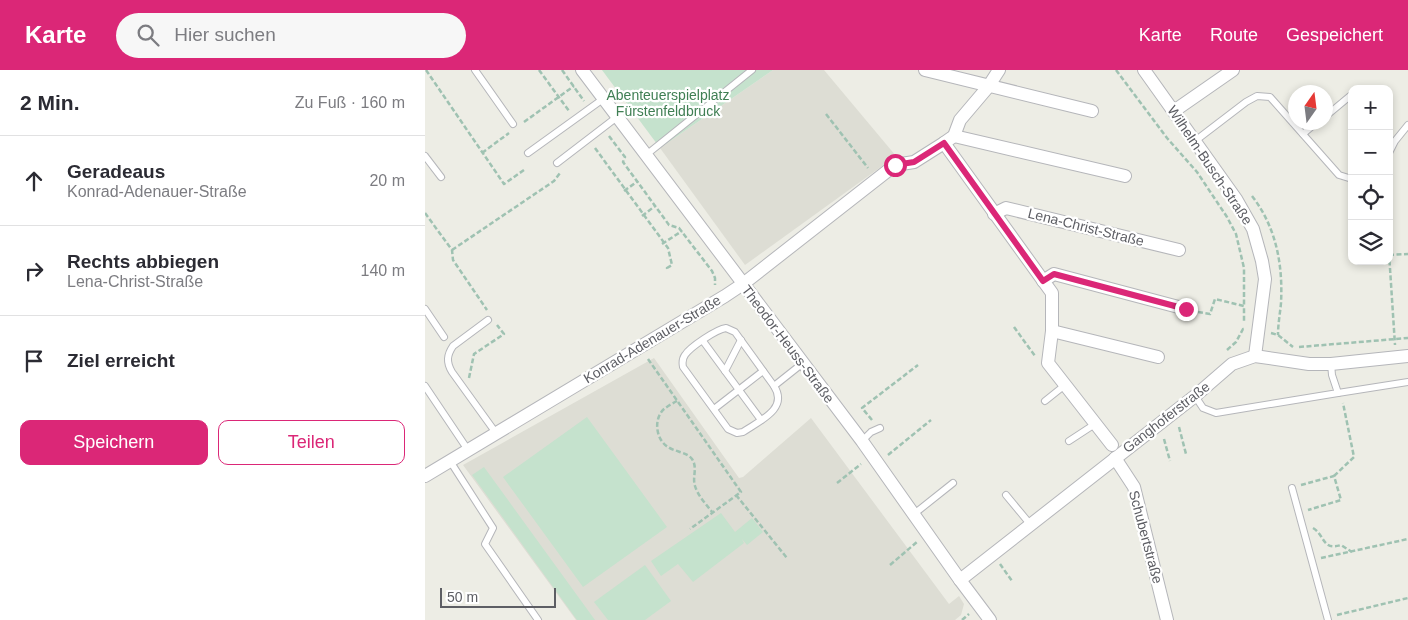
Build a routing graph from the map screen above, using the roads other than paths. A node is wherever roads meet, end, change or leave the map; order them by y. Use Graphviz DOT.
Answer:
graph roads {
  1 [pos="475,70"];
  2 [pos="752,70"];
  3 [pos="925,70"];
  4 [pos="999,70"];
  5 [pos="1144,70"];
  6 [pos="1233,70"];
  7 [pos="585,74"];
  8 [pos="988,87"];
  9 [pos="1348,97"];
  10 [pos="603,98"];
  11 [pos="1333,109"];
  12 [pos="1092,111"];
  13 [pos="1174,111"];
  14 [pos="617,117"];
  15 [pos="1408,125"];
  16 [pos="516,126"];
  17 [pos="1308,130"];
  18 [pos="1303,134"];
  19 [pos="949,140"];
  20 [pos="1195,141"];
  21 [pos="1393,144"];
  22 [pos="528,153"];
  23 [pos="645,155"];
  24 [pos="425,156"];
  25 [pos="557,163"];
  26 [pos="1125,176"];
  27 [pos="441,178"];
  28 [pos="1348,178"];
  29 [pos="995,214"];
  30 [pos="1179,250"];
  31 [pos="1043,281"];
  32 [pos="743,284"];
  33 [pos="425,309"];
  34 [pos="1186,309"];
  35 [pos="488,320"];
  36 [pos="1052,331"];
  37 [pos="444,337"];
  38 [pos="741,340"];
  39 [pos="703,341"];
  40 [pos="1255,356"];
  41 [pos="1408,356"];
  42 [pos="1158,357"];
  43 [pos="803,363"];
  44 [pos="1331,364"];
  45 [pos="725,371"];
  46 [pos="763,371"];
  47 [pos="1408,382"];
  48 [pos="1065,385"];
  49 [pos="425,386"];
  50 [pos="774,386"];
  51 [pos="739,390"];
  52 [pos="1338,393"];
  53 [pos="1195,396"];
  54 [pos="1045,401"];
  55 [pos="714,409"];
  56 [pos="761,420"];
  57 [pos="1095,424"];
  58 [pos="880,428"];
  59 [pos="495,433"];
  60 [pos="862,441"];
  61 [pos="1069,441"];
  62 [pos="468,450"];
  63 [pos="1113,452"];
  64 [pos="450,461"];
  65 [pos="425,476"];
  66 [pos="953,483"];
  67 [pos="1292,488"];
  68 [pos="1006,495"];
  69 [pos="914,514"];
  70 [pos="1030,524"];
  71 [pos="959,580"];
  72 [pos="1328,619"];
  73 [pos="539,620"];
  74 [pos="990,620"];
  75 [pos="1167,620"];
  1 -- 16 [label="lane"];
  2 -- 23 [label="lane"];
  3 -- 8 [label="street"];
  4 -- 8 [label="street"];
  5 -- 13 [label="street, Wilhelm-Busch-Straße"];
  6 -- 13 [label="street"];
  7 -- 10 [label="street, Theodor-Heuss-Straße"];
  8 -- 12 [label="street"];
  8 -- 19 [label="street"];
  9 -- 11 [label="lane"];
  10 -- 14 [label="street, Theodor-Heuss-Straße"];
  10 -- 22 [label="lane"];
  13 -- 20 [label="street, Wilhelm-Busch-Straße"];
  14 -- 23 [label="street, Theodor-Heuss-Straße"];
  14 -- 25 [label="lane"];
  15 -- 21 [label="lane"];
  17 -- 18 [label="lane"];
  18 -- 20 [label="lane"];
  18 -- 28 [label="lane"];
  19 -- 26 [label="street"];
  19 -- 29 [label="street"];
  19 -- 32 [label="street, Konrad-Adenauer-Straße"];
  20 -- 40 [label="street, Wilhelm-Busch-Straße"];
  23 -- 32 [label="street, Theodor-Heuss-Straße"];
  24 -- 27 [label="lane"];
  29 -- 30 [label="street, Lena-Christ-Straße"];
  29 -- 31 [label="street"];
  31 -- 34 [label="street"];
  31 -- 36 [label="street"];
  32 -- 43 [label="street, Theodor-Heuss-Straße"];
  32 -- 59 [label="street, Konrad-Adenauer-Straße"];
  33 -- 37 [label="lane"];
  35 -- 59 [label="lane"];
  36 -- 42 [label="street"];
  36 -- 48 [label="street"];
  38 -- 39 [label="lane"];
  38 -- 45 [label="lane"];
  38 -- 46 [label="lane"];
  39 -- 45 [label="lane"];
  39 -- 55 [label="lane"];
  40 -- 44 [label="street, Ganghoferstraße"];
  40 -- 53 [label="street, Ganghoferstraße"];
  41 -- 44 [label="street, Ganghoferstraße"];
  43 -- 50 [label="lane"];
  43 -- 60 [label="street, Theodor-Heuss-Straße"];
  44 -- 52 [label="lane"];
  45 -- 51 [label="lane"];
  46 -- 50 [label="lane"];
  46 -- 51 [label="lane"];
  47 -- 52 [label="lane"];
  48 -- 54 [label="lane"];
  48 -- 57 [label="street"];
  49 -- 62 [label="lane"];
  50 -- 56 [label="lane"];
  51 -- 55 [label="lane"];
  51 -- 56 [label="lane"];
  52 -- 53 [label="lane"];
  53 -- 63 [label="street, Ganghoferstraße"];
  55 -- 56 [label="lane"];
  57 -- 61 [label="lane"];
  57 -- 63 [label="street"];
  58 -- 60 [label="lane"];
  59 -- 62 [label="street, Konrad-Adenauer-Straße"];
  60 -- 69 [label="street, Theodor-Heuss-Straße"];
  62 -- 64 [label="street, Konrad-Adenauer-Straße"];
  63 -- 70 [label="street, Ganghoferstraße"];
  63 -- 75 [label="street, Schubertstraße"];
  64 -- 65 [label="street, Konrad-Adenauer-Straße"];
  64 -- 73 [label="lane"];
  66 -- 69 [label="lane"];
  67 -- 72 [label="lane"];
  68 -- 70 [label="lane"];
  69 -- 71 [label="street, Theodor-Heuss-Straße"];
  70 -- 71 [label="street, Ganghoferstraße"];
  71 -- 74 [label="street, Theodor-Heuss-Straße"];
}
